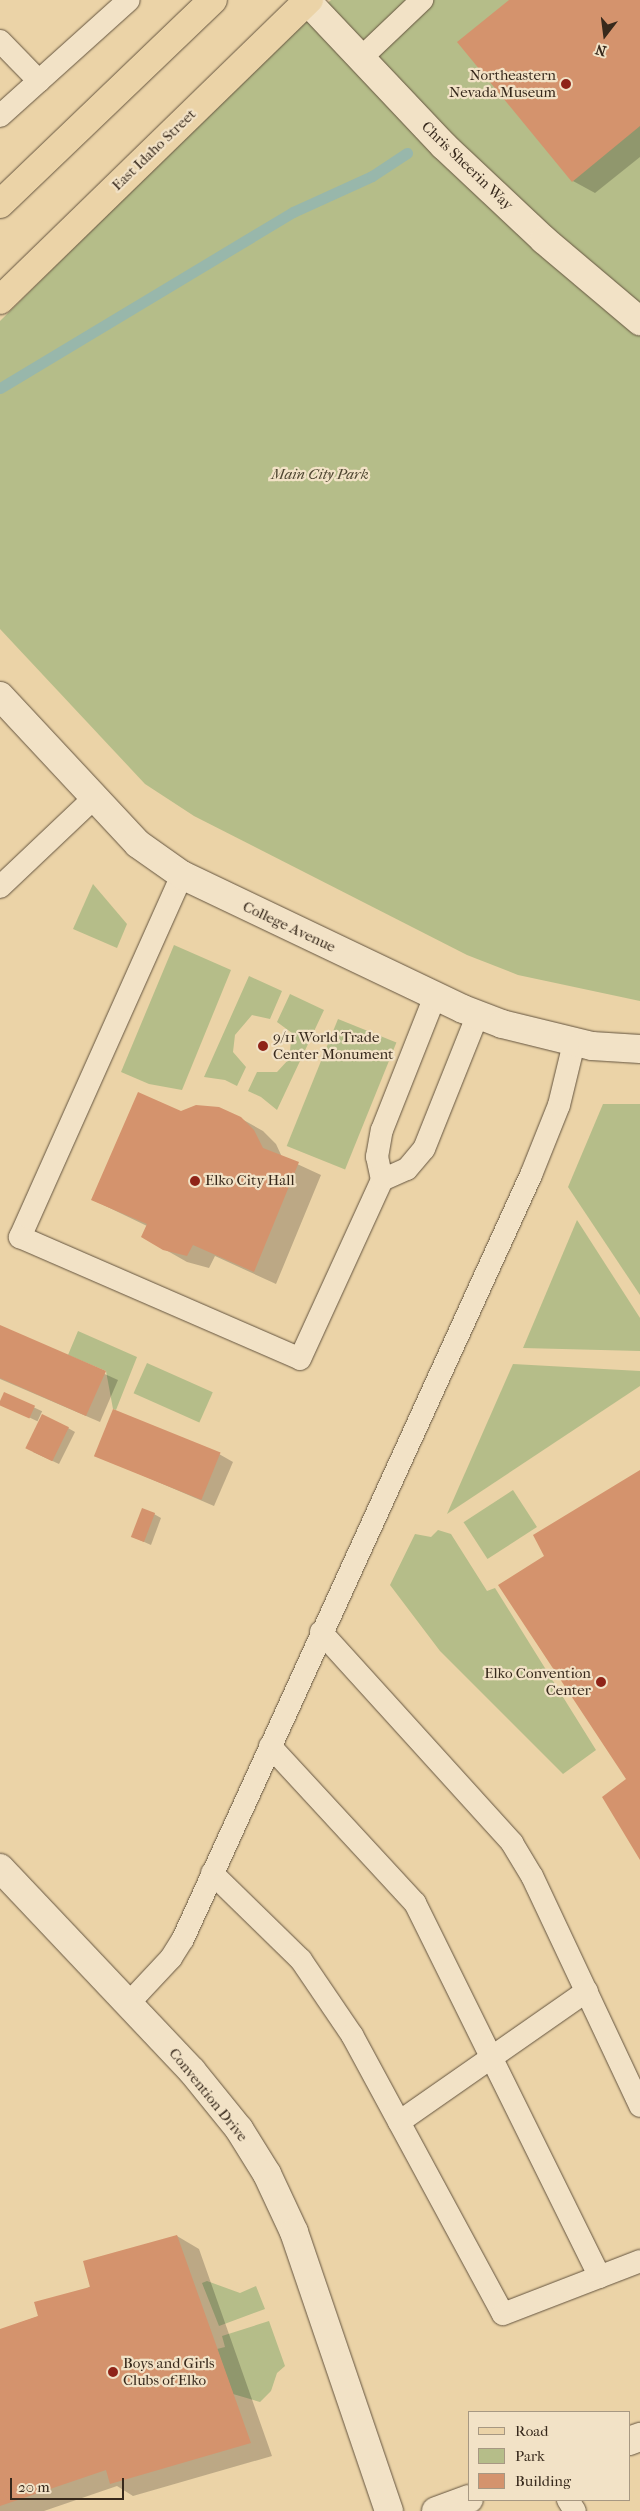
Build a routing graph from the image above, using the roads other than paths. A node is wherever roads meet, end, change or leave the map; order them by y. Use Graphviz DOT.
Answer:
graph roads {
  1 [pos="129,0"];
  2 [pos="212,0"];
  3 [pos="307,0"];
  4 [pos="422,0"];
  5 [pos="0,41"];
  6 [pos="360,59"];
  7 [pos="39,81"];
  8 [pos="0,116"];
  9 [pos="0,204"];
  10 [pos="0,300"];
  11 [pos="640,321"];
  12 [pos="3,705"];
  13 [pos="94,798"];
  14 [pos="182,875"];
  15 [pos="0,887"];
  16 [pos="436,996"];
  17 [pos="478,1014"];
  18 [pos="574,1043"];
  19 [pos="640,1050"];
  20 [pos="382,1180"];
  21 [pos="321,1632"];
  22 [pos="270,1746"];
  23 [pos="0,1868"];
  24 [pos="212,1873"];
  25 [pos="587,1991"];
  26 [pos="128,2004"];
  27 [pos="492,2057"];
  28 [pos="640,2106"];
  29 [pos="399,2122"];
  30 [pos="640,2261"];
  31 [pos="600,2276"];
  32 [pos="468,2499"];
  33 [pos="389,2511"];
  34 [pos="436,2511"];
  1 -- 7 [label="lane"];
  2 -- 9 [label="main road"];
  3 -- 6 [label="street, Chris Sheerin Way"];
  3 -- 10 [label="main road, East Idaho Street"];
  4 -- 6 [label="lane"];
  5 -- 7 [label="lane"];
  6 -- 11 [label="street, Chris Sheerin Way"];
  7 -- 8 [label="lane"];
  12 -- 13 [label="street, College Avenue"];
  13 -- 14 [label="street, College Avenue"];
  13 -- 15 [label="lane"];
  14 -- 16 [label="street, College Avenue"];
  14 -- 20 [label="lane"];
  16 -- 17 [label="street, College Avenue"];
  16 -- 20 [label="lane"];
  17 -- 18 [label="street, College Avenue"];
  17 -- 20 [label="lane"];
  18 -- 19 [label="street, College Avenue"];
  18 -- 21 [label="lane"];
  21 -- 22 [label="lane"];
  21 -- 25 [label="lane"];
  22 -- 24 [label="lane"];
  22 -- 27 [label="lane"];
  23 -- 26 [label="street, Convention Drive"];
  24 -- 26 [label="lane"];
  24 -- 29 [label="lane"];
  25 -- 27 [label="lane"];
  25 -- 28 [label="lane"];
  26 -- 33 [label="street, Convention Drive"];
  27 -- 29 [label="lane"];
  27 -- 31 [label="lane"];
  29 -- 31 [label="lane"];
  30 -- 31 [label="lane"];
  32 -- 34 [label="street"];
}
